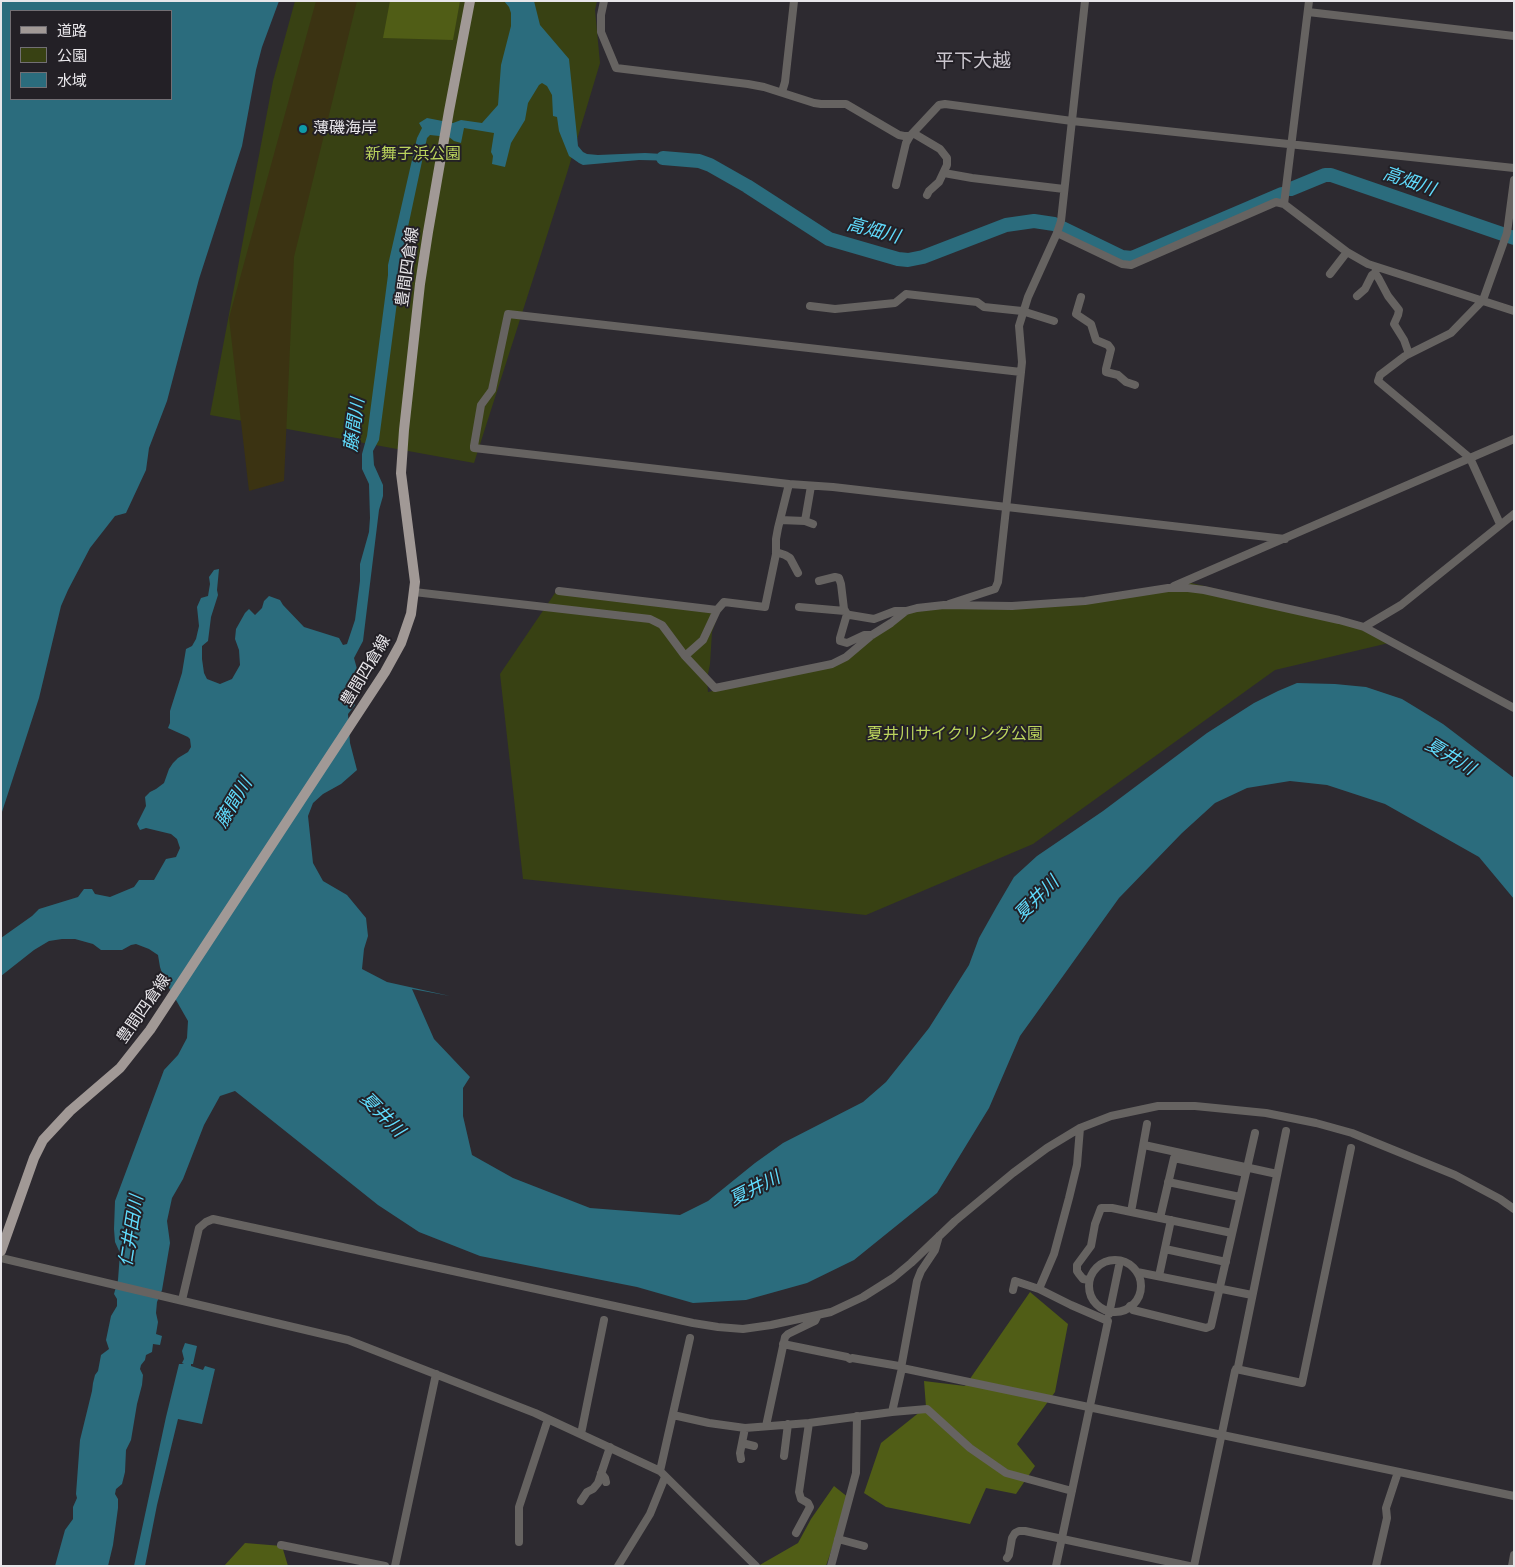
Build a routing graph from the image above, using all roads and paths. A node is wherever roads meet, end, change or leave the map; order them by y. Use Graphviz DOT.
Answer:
graph roads {
  1 [pos="470,1"];
  2 [pos="604,1"];
  3 [pos="794,1"];
  4 [pos="1085,1"];
  5 [pos="1309,1"];
  6 [pos="1308,12"];
  7 [pos="1514,36"];
  8 [pos="782,92"];
  9 [pos="1072,121"];
  10 [pos="911,134"];
  11 [pos="1292,144"];
  12 [pos="1514,168"];
  13 [pos="944,173"];
  14 [pos="1514,180"];
  15 [pos="896,185"];
  16 [pos="1064,189"];
  17 [pos="927,195"];
  18 [pos="1284,204"];
  19 [pos="1057,231"];
  20 [pos="1347,252"];
  21 [pos="1376,270"];
  22 [pos="1330,274"];
  23 [pos="1358,296"];
  24 [pos="1081,297"];
  25 [pos="1483,300"];
  26 [pos="810,306"];
  27 [pos="1022,311"];
  28 [pos="1514,311"];
  29 [pos="1076,314"];
  30 [pos="1054,321"];
  31 [pos="1073,323"];
  32 [pos="1410,354"];
  33 [pos="1021,372"];
  34 [pos="1135,385"];
  35 [pos="1514,439"];
  36 [pos="1470,458"];
  37 [pos="789,484"];
  38 [pos="811,486"];
  39 [pos="1007,508"];
  40 [pos="1514,514"];
  41 [pos="780,520"];
  42 [pos="804,521"];
  43 [pos="813,524"];
  44 [pos="1500,524"];
  45 [pos="1285,539"];
  46 [pos="776,552"];
  47 [pos="798,573"];
  48 [pos="820,581"];
  49 [pos="1168,588"];
  50 [pos="559,591"];
  51 [pos="414,592"];
  52 [pos="944,606"];
  53 [pos="800,607"];
  54 [pos="717,610"];
  55 [pos="906,611"];
  56 [pos="846,613"];
  57 [pos="1364,627"];
  58 [pos="872,635"];
  59 [pos="685,656"];
  60 [pos="1514,708"];
  61 [pos="1147,1124"];
  62 [pos="1080,1128"];
  63 [pos="1286,1131"];
  64 [pos="1255,1133"];
  65 [pos="1144,1146"];
  66 [pos="1351,1148"];
  67 [pos="1246,1170"];
  68 [pos="1277,1174"];
  69 [pos="1168,1182"];
  70 [pos="1240,1197"];
  71 [pos="1514,1209"];
  72 [pos="1132,1212"];
  73 [pos="1160,1218"];
  74 [pos="1170,1220"];
  75 [pos="1232,1233"];
  76 [pos="939,1236"];
  77 [pos="1165,1248"];
  78 [pos="1,1251"];
  79 [pos="1,1258"];
  80 [pos="1120,1261"];
  81 [pos="1226,1262"];
  82 [pos="1136,1272"];
  83 [pos="1159,1276"];
  84 [pos="1089,1280"];
  85 [pos="1220,1288"];
  86 [pos="1039,1289"];
  87 [pos="1013,1290"];
  88 [pos="1252,1295"];
  89 [pos="182,1300"];
  90 [pos="1130,1306"];
  91 [pos="1110,1311"];
  92 [pos="818,1315"];
  93 [pos="604,1320"];
  94 [pos="1108,1320"];
  95 [pos="690,1338"];
  96 [pos="783,1344"];
  97 [pos="901,1368"];
  98 [pos="1236,1369"];
  99 [pos="436,1374"];
  100 [pos="1089,1408"];
  101 [pos="892,1412"];
  102 [pos="673,1415"];
  103 [pos="857,1416"];
  104 [pos="548,1419"];
  105 [pos="810,1423"];
  106 [pos="788,1424"];
  107 [pos="766,1426"];
  108 [pos="745,1428"];
  109 [pos="581,1434"];
  110 [pos="1222,1436"];
  111 [pos="742,1443"];
  112 [pos="754,1446"];
  113 [pos="610,1447"];
  114 [pos="784,1456"];
  115 [pos="741,1459"];
  116 [pos="1398,1472"];
  117 [pos="601,1473"];
  118 [pos="663,1474"];
  119 [pos="606,1482"];
  120 [pos="1072,1491"];
  121 [pos="1514,1496"];
  122 [pos="581,1501"];
  123 [pos="796,1533"];
  124 [pos="838,1539"];
  125 [pos="1062,1539"];
  126 [pos="518,1542"];
  127 [pos="281,1545"];
  128 [pos="864,1546"];
  129 [pos="1514,1555"];
  130 [pos="1007,1558"];
  131 [pos="385,1566"];
  132 [pos="395,1566"];
  133 [pos="618,1566"];
  134 [pos="756,1566"];
  135 [pos="831,1566"];
  136 [pos="1056,1566"];
  137 [pos="1189,1566"];
  138 [pos="1194,1566"];
  139 [pos="1376,1566"];
  140 [pos="1512,1566"];
  1 -- 51 [label="main road, 豊間四倉線"];
  2 -- 8 [label="street"];
  3 -- 8 [label="street"];
  4 -- 9 [label="street"];
  5 -- 6 [label="street"];
  6 -- 7 [label="street"];
  6 -- 11 [label="street"];
  8 -- 10 [label="street"];
  9 -- 10 [label="street"];
  9 -- 11 [label="street"];
  9 -- 16 [label="street"];
  10 -- 13 [label="street"];
  10 -- 15 [label="street"];
  11 -- 12 [label="street"];
  11 -- 18 [label="street"];
  13 -- 16 [label="street"];
  13 -- 17 [label="street"];
  14 -- 25 [label="street"];
  16 -- 19 [label="street"];
  18 -- 19 [label="street"];
  18 -- 20 [label="street"];
  19 -- 27 [label="street"];
  20 -- 21 [label="street"];
  20 -- 22 [label="street"];
  21 -- 23 [label="street"];
  21 -- 25 [label="street"];
  21 -- 32 [label="street"];
  24 -- 29 [label="street"];
  25 -- 28 [label="street"];
  25 -- 32 [label="street"];
  26 -- 27 [label="street"];
  27 -- 30 [label="street"];
  27 -- 33 [label="street"];
  29 -- 31 [label="street"];
  29 -- 34 [label="street"];
  32 -- 36 [label="street"];
  33 -- 37 [label="street"];
  33 -- 39 [label="street"];
  35 -- 36 [label="street"];
  36 -- 44 [label="street"];
  36 -- 45 [label="street"];
  37 -- 38 [label="street"];
  37 -- 41 [label="street"];
  38 -- 39 [label="street"];
  38 -- 42 [label="street"];
  39 -- 45 [label="street"];
  39 -- 52 [label="street"];
  40 -- 44 [label="street"];
  41 -- 42 [label="street"];
  41 -- 46 [label="street"];
  42 -- 43 [label="street"];
  44 -- 57 [label="street"];
  45 -- 49 [label="street"];
  46 -- 47 [label="street"];
  46 -- 54 [label="street"];
  48 -- 56 [label="street"];
  49 -- 52 [label="street"];
  49 -- 57 [label="street"];
  50 -- 54 [label="street"];
  51 -- 59 [label="street"];
  51 -- 78 [label="main road, 豊間四倉線"];
  52 -- 55 [label="street"];
  53 -- 56 [label="street"];
  54 -- 59 [label="street"];
  55 -- 56 [label="street"];
  55 -- 58 [label="street"];
  56 -- 58 [label="street"];
  57 -- 60 [label="street"];
  58 -- 59 [label="street"];
  61 -- 65 [label="street"];
  62 -- 71 [label="street"];
  62 -- 76 [label="street"];
  62 -- 86 [label="street"];
  63 -- 68 [label="street"];
  64 -- 67 [label="street"];
  65 -- 67 [label="street"];
  65 -- 72 [label="street"];
  66 -- 98 [label="street"];
  67 -- 68 [label="street"];
  67 -- 69 [label="street"];
  67 -- 70 [label="street"];
  68 -- 88 [label="street"];
  69 -- 70 [label="street"];
  69 -- 73 [label="street"];
  70 -- 75 [label="street"];
  72 -- 73 [label="street"];
  72 -- 84 [label="street"];
  73 -- 74 [label="street"];
  74 -- 75 [label="street"];
  74 -- 77 [label="street"];
  75 -- 81 [label="street"];
  76 -- 92 [label="street"];
  76 -- 97 [label="street"];
  77 -- 81 [label="street"];
  77 -- 83 [label="street"];
  79 -- 89 [label="street"];
  80 -- 82 [label="street"];
  80 -- 84 [label="street"];
  80 -- 91 [label="street"];
  81 -- 85 [label="street"];
  82 -- 83 [label="street"];
  82 -- 90 [label="street"];
  83 -- 85 [label="street"];
  84 -- 91 [label="street"];
  85 -- 88 [label="street"];
  85 -- 90 [label="street"];
  86 -- 87 [label="street"];
  86 -- 94 [label="street"];
  88 -- 98 [label="street"];
  89 -- 92 [label="street"];
  89 -- 99 [label="street"];
  90 -- 91 [label="street"];
  91 -- 94 [label="street"];
  92 -- 96 [label="street"];
  93 -- 109 [label="street"];
  94 -- 100 [label="street"];
  95 -- 102 [label="street"];
  96 -- 97 [label="street"];
  96 -- 107 [label="street"];
  97 -- 100 [label="street"];
  97 -- 101 [label="street"];
  98 -- 110 [label="street"];
  99 -- 104 [label="street"];
  99 -- 132 [label="street"];
  100 -- 110 [label="street"];
  100 -- 120 [label="street"];
  101 -- 103 [label="street"];
  101 -- 120 [label="street"];
  102 -- 108 [label="street"];
  102 -- 118 [label="street"];
  103 -- 105 [label="street"];
  103 -- 124 [label="street"];
  104 -- 109 [label="street"];
  104 -- 126 [label="street"];
  105 -- 106 [label="street"];
  105 -- 123 [label="street"];
  106 -- 107 [label="street"];
  106 -- 114 [label="street"];
  107 -- 108 [label="street"];
  108 -- 111 [label="street"];
  109 -- 113 [label="street"];
  110 -- 116 [label="street"];
  110 -- 138 [label="street"];
  111 -- 112 [label="street"];
  111 -- 115 [label="street"];
  113 -- 117 [label="street"];
  113 -- 118 [label="street"];
  116 -- 121 [label="street"];
  116 -- 139 [label="street"];
  117 -- 119 [label="street"];
  117 -- 122 [label="street"];
  118 -- 133 [label="street"];
  118 -- 134 [label="street"];
  120 -- 125 [label="street"];
  124 -- 128 [label="street"];
  124 -- 135 [label="street"];
  125 -- 130 [label="street"];
  125 -- 136 [label="street"];
  125 -- 137 [label="street"];
  127 -- 131 [label="street"];
  129 -- 140 [label="street"];
}
